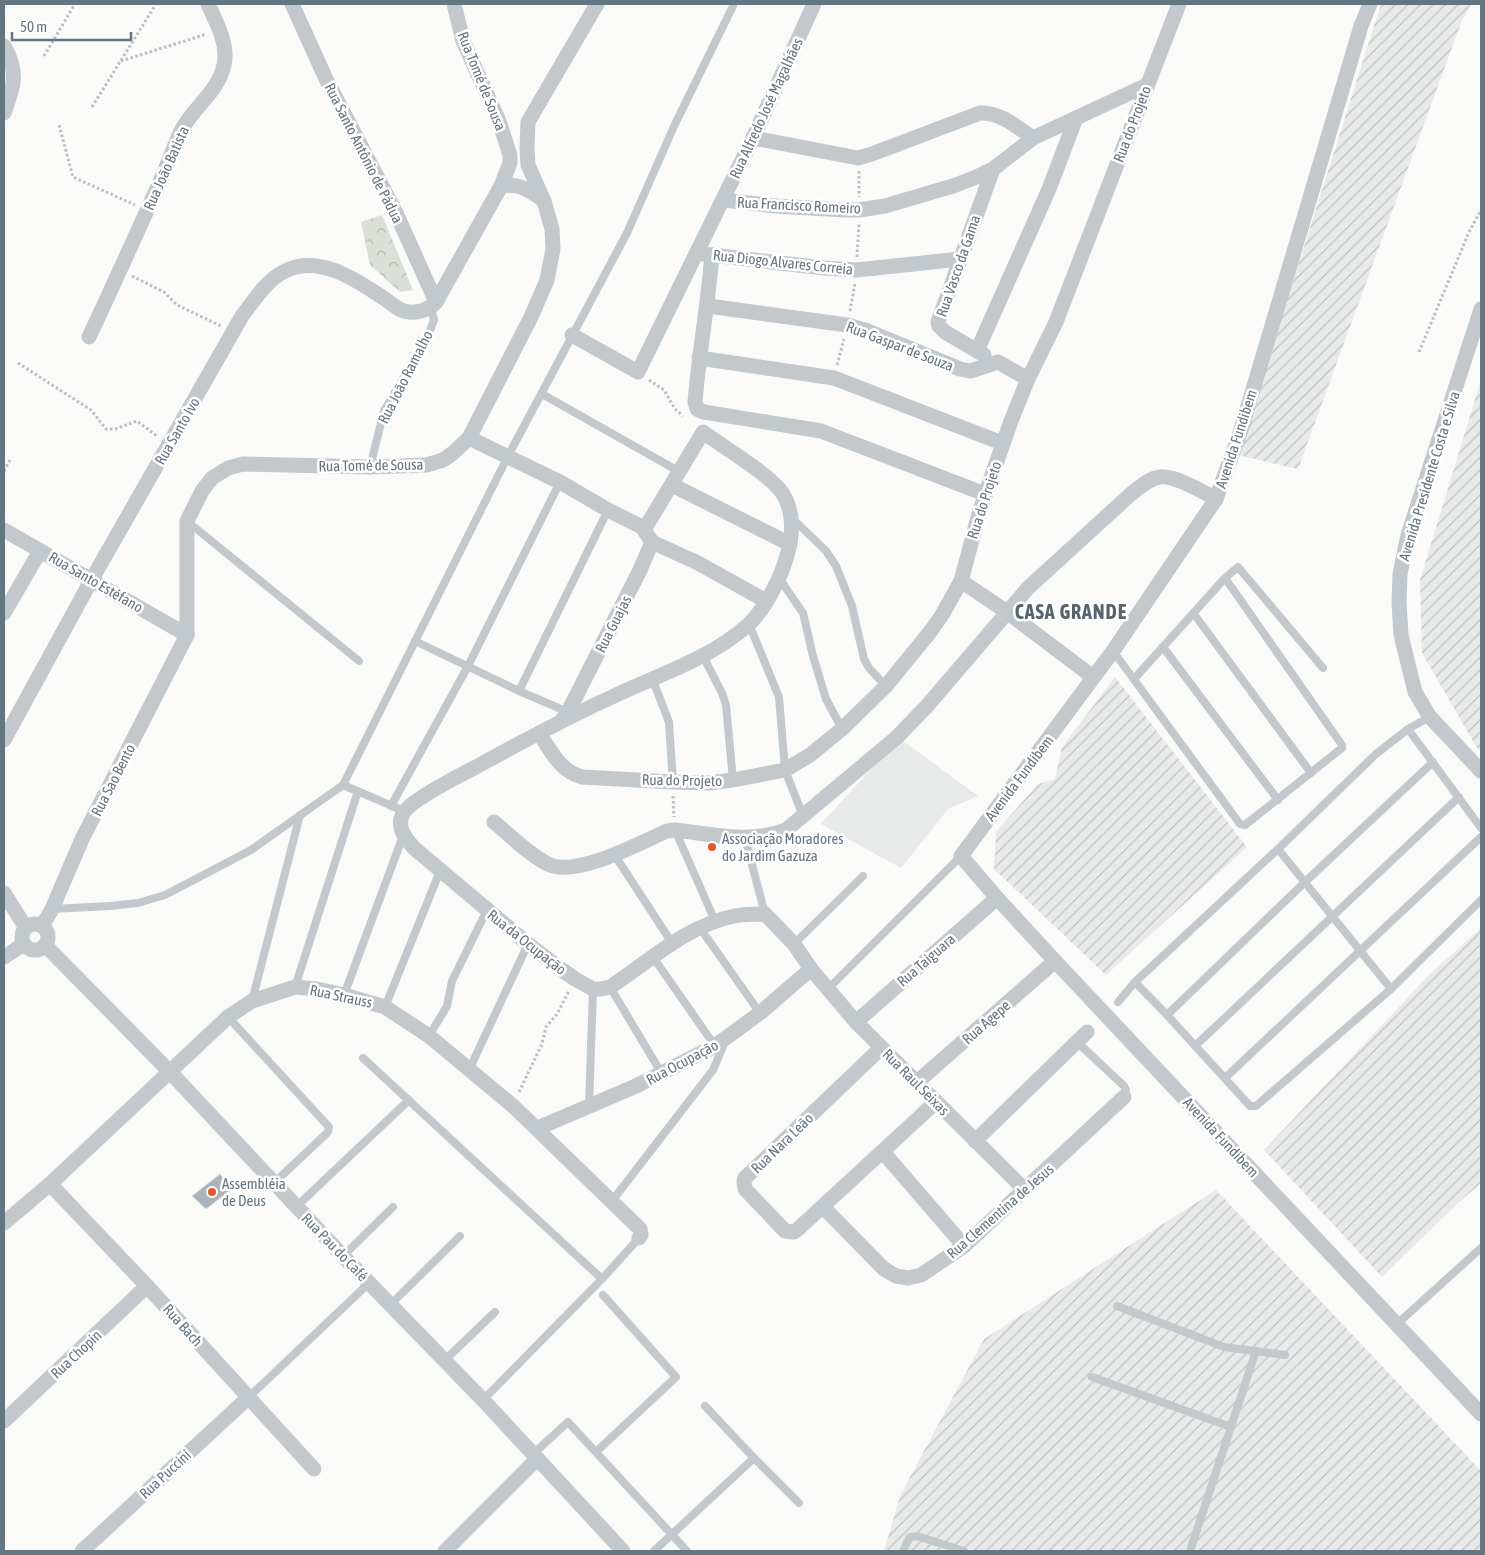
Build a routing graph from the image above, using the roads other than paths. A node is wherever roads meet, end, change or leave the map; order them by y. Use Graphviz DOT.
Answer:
graph roads {
  1 [pos="208,4"];
  2 [pos="292,4"];
  3 [pos="454,4"];
  4 [pos="597,4"];
  5 [pos="734,4"];
  6 [pos="814,4"];
  7 [pos="1178,4"];
  8 [pos="1370,4"];
  9 [pos="4,46"];
  10 [pos="1147,85"];
  11 [pos="4,113"];
  12 [pos="1076,118"];
  13 [pos="500,121"];
  14 [pos="528,122"];
  15 [pos="753,138"];
  16 [pos="1033,138"];
  17 [pos="993,169"];
  18 [pos="501,186"];
  19 [pos="723,200"];
  20 [pos="544,201"];
  21 [pos="696,253"];
  22 [pos="712,255"];
  23 [pos="960,259"];
  24 [pos="434,305"];
  25 [pos="708,306"];
  26 [pos="1481,309"];
  27 [pos="572,335"];
  28 [pos="90,337"];
  29 [pos="977,351"];
  30 [pos="699,358"];
  31 [pos="998,362"];
  32 [pos="1028,379"];
  33 [pos="542,394"];
  34 [pos="469,438"];
  35 [pos="1002,443"];
  36 [pos="508,456"];
  37 [pos="370,467"];
  38 [pos="680,472"];
  39 [pos="560,482"];
  40 [pos="672,485"];
  41 [pos="985,494"];
  42 [pos="1216,499"];
  43 [pos="608,510"];
  44 [pos="792,517"];
  45 [pos="187,521"];
  46 [pos="642,527"];
  47 [pos="4,530"];
  48 [pos="652,542"];
  49 [pos="790,544"];
  50 [pos="40,551"];
  51 [pos="779,578"];
  52 [pos="1225,578"];
  53 [pos="92,579"];
  54 [pos="961,581"];
  55 [pos="766,601"];
  56 [pos="1007,612"];
  57 [pos="4,613"];
  58 [pos="1194,614"];
  59 [pos="749,624"];
  60 [pos="187,635"];
  61 [pos="414,641"];
  62 [pos="1163,647"];
  63 [pos="1113,651"];
  64 [pos="703,656"];
  65 [pos="359,661"];
  66 [pos="468,666"];
  67 [pos="1323,668"];
  68 [pos="1093,677"];
  69 [pos="652,678"];
  70 [pos="1134,679"];
  71 [pos="886,686"];
  72 [pos="519,691"];
  73 [pos="565,716"];
  74 [pos="1430,718"];
  75 [pos="842,729"];
  76 [pos="1408,729"];
  77 [pos="539,733"];
  78 [pos="4,740"];
  79 [pos="1433,762"];
  80 [pos="785,770"];
  81 [pos="1481,771"];
  82 [pos="1311,773"];
  83 [pos="733,780"];
  84 [pos="672,782"];
  85 [pos="343,785"];
  86 [pos="358,791"];
  87 [pos="1459,797"];
  88 [pos="1278,800"];
  89 [pos="398,808"];
  90 [pos="300,815"];
  91 [pos="803,816"];
  92 [pos="494,822"];
  93 [pos="1481,828"];
  94 [pos="675,830"];
  95 [pos="403,836"];
  96 [pos="745,838"];
  97 [pos="1481,838"];
  98 [pos="1278,849"];
  99 [pos="614,854"];
  100 [pos="961,856"];
  101 [pos="440,871"];
  102 [pos="863,876"];
  103 [pos="1305,882"];
  104 [pos="4,893"];
  105 [pos="996,898"];
  106 [pos="1481,900"];
  107 [pos="52,908"];
  108 [pos="487,910"];
  109 [pos="765,914"];
  110 [pos="1333,915"];
  111 [pos="715,921"];
  112 [pos="42,926"];
  113 [pos="26,928"];
  114 [pos="700,928"];
  115 [pos="672,943"];
  116 [pos="24,944"];
  117 [pos="528,944"];
  118 [pos="794,944"];
  119 [pos="45,945"];
  120 [pos="1361,951"];
  121 [pos="653,957"];
  122 [pos="4,958"];
  123 [pos="1054,961"];
  124 [pos="811,969"];
  125 [pos="1134,982"];
  126 [pos="296,987"];
  127 [pos="610,987"];
  128 [pos="593,989"];
  129 [pos="828,989"];
  130 [pos="1392,989"];
  131 [pos="344,995"];
  132 [pos="252,1001"];
  133 [pos="1118,1002"];
  134 [pos="386,1007"];
  135 [pos="760,1013"];
  136 [pos="1167,1015"];
  137 [pos="228,1017"];
  138 [pos="856,1022"];
  139 [pos="429,1036"];
  140 [pos="1082,1037"];
  141 [pos="721,1042"];
  142 [pos="1195,1046"];
  143 [pos="881,1048"];
  144 [pos="363,1058"];
  145 [pos="469,1070"];
  146 [pos="170,1072"];
  147 [pos="662,1074"];
  148 [pos="1226,1078"];
  149 [pos="916,1083"];
  150 [pos="1124,1098"];
  151 [pos="409,1100"];
  152 [pos="936,1102"];
  153 [pos="589,1106"];
  154 [pos="538,1128"];
  155 [pos="975,1141"];
  156 [pos="883,1152"];
  157 [pos="274,1183"];
  158 [pos="50,1184"];
  159 [pos="1025,1190"];
  160 [pos="612,1201"];
  161 [pos="296,1207"];
  162 [pos="393,1207"];
  163 [pos="822,1207"];
  164 [pos="4,1223"];
  165 [pos="460,1236"];
  166 [pos="639,1238"];
  167 [pos="964,1246"];
  168 [pos="1481,1248"];
  169 [pos="343,1256"];
  170 [pos="602,1279"];
  171 [pos="369,1283"];
  172 [pos="147,1286"];
  173 [pos="603,1295"];
  174 [pos="390,1305"];
  175 [pos="1117,1306"];
  176 [pos="495,1312"];
  177 [pos="1397,1324"];
  178 [pos="1256,1351"];
  179 [pos="1285,1355"];
  180 [pos="445,1360"];
  181 [pos="1092,1377"];
  182 [pos="248,1397"];
  183 [pos="483,1400"];
  184 [pos="705,1406"];
  185 [pos="1481,1414"];
  186 [pos="4,1421"];
  187 [pos="1231,1426"];
  188 [pos="596,1452"];
  189 [pos="535,1456"];
  190 [pos="754,1458"];
  191 [pos="314,1469"];
  192 [pos="799,1503"];
  193 [pos="671,1534"];
  194 [pos="82,1551"];
  195 [pos="445,1551"];
  196 [pos="623,1551"];
  197 [pos="654,1551"];
  198 [pos="687,1551"];
  199 [pos="903,1551"];
  200 [pos="964,1551"];
  201 [pos="1190,1551"];
  1 -- 28 [label="street, Rua João Batista"];
  2 -- 24 [label="street, Rua Santo Antônio de Pádua"];
  3 -- 13 [label="street, Rua Tomé de Sousa"];
  4 -- 14 [label="street"];
  5 -- 27 [label="lane"];
  6 -- 15 [label="street, Rua Alfredo José Magalhães"];
  7 -- 10 [label="street, Rua do Projeto"];
  8 -- 42 [label="street, Avenida Fundibem"];
  9 -- 11 [label="street"];
  10 -- 12 [label="street, Rua Francisco Romeiro"];
  10 -- 32 [label="street, Rua do Projeto"];
  12 -- 16 [label="street, Rua Francisco Romeiro"];
  12 -- 29 [label="street"];
  13 -- 14 [label="street"];
  13 -- 18 [label="street, Rua Tomé de Sousa"];
  14 -- 20 [label="street, Rua Tomé de Sousa"];
  15 -- 16 [label="street"];
  15 -- 19 [label="street, Rua Alfredo José Magalhães"];
  16 -- 17 [label="street, Rua Francisco Romeiro"];
  17 -- 19 [label="street, Rua Francisco Romeiro"];
  17 -- 23 [label="street, Rua Vasco da Gama"];
  18 -- 20 [label="street"];
  18 -- 24 [label="street, Rua João Ramalho"];
  19 -- 21 [label="street, Rua Alfredo José Magalhães"];
  20 -- 34 [label="street, Rua Tomé de Sousa"];
  21 -- 22 [label="street, Rua Diogo Alvares Correia"];
  21 -- 27 [label="street, Rua Alfredo José Magalhães"];
  22 -- 23 [label="street, Rua Diogo Alvares Correia"];
  22 -- 25 [label="street"];
  23 -- 29 [label="street, Rua Vasco da Gama"];
  24 -- 37 [label="lane, Rua João Ramalho"];
  24 -- 53 [label="street, Rua Santo Ivo"];
  25 -- 30 [label="street"];
  25 -- 31 [label="street, Rua Gaspar de Souza"];
  26 -- 74 [label="street, Avenida Presidente Costa e Silva"];
  27 -- 33 [label="lane"];
  29 -- 31 [label="street, Rua Vasco da Gama"];
  30 -- 35 [label="street"];
  30 -- 41 [label="street"];
  31 -- 32 [label="street"];
  32 -- 35 [label="street, Rua do Projeto"];
  33 -- 36 [label="lane"];
  33 -- 38 [label="lane"];
  34 -- 36 [label="street"];
  34 -- 37 [label="street, Rua Tomé de Sousa"];
  35 -- 41 [label="street, Rua do Projeto"];
  36 -- 39 [label="street"];
  36 -- 61 [label="lane"];
  37 -- 45 [label="street, Rua Tomé de Sousa"];
  38 -- 40 [label="street"];
  38 -- 44 [label="street"];
  39 -- 43 [label="street"];
  39 -- 66 [label="lane"];
  40 -- 46 [label="street"];
  40 -- 49 [label="street"];
  41 -- 54 [label="street, Rua do Projeto"];
  42 -- 56 [label="street"];
  42 -- 63 [label="street, Avenida Fundibem"];
  43 -- 46 [label="street"];
  43 -- 72 [label="lane"];
  44 -- 49 [label="street"];
  44 -- 71 [label="lane"];
  45 -- 60 [label="street, Rua Tomé de Sousa"];
  45 -- 65 [label="lane"];
  46 -- 48 [label="street"];
  47 -- 50 [label="street, Rua Santo Estéfano"];
  48 -- 55 [label="street"];
  48 -- 73 [label="street, Rua Guajas"];
  49 -- 51 [label="street"];
  50 -- 53 [label="street, Rua Santo Estéfano"];
  50 -- 57 [label="street"];
  51 -- 55 [label="street"];
  51 -- 75 [label="lane"];
  52 -- 58 [label="lane"];
  52 -- 67 [label="lane"];
  52 -- 82 [label="lane"];
  53 -- 60 [label="street, Rua Santo Estéfano"];
  53 -- 78 [label="street, Rua Santo Ivo"];
  54 -- 56 [label="street"];
  54 -- 71 [label="street, Rua do Projeto"];
  55 -- 59 [label="street"];
  56 -- 68 [label="street"];
  56 -- 91 [label="street"];
  58 -- 62 [label="lane"];
  58 -- 82 [label="lane"];
  59 -- 64 [label="street"];
  59 -- 80 [label="lane"];
  60 -- 107 [label="street, Rua Sao Bento"];
  61 -- 66 [label="lane"];
  61 -- 85 [label="lane"];
  62 -- 70 [label="lane"];
  62 -- 88 [label="lane"];
  63 -- 68 [label="street, Avenida Fundibem"];
  63 -- 70 [label="lane"];
  64 -- 69 [label="street"];
  64 -- 83 [label="lane"];
  66 -- 72 [label="lane"];
  66 -- 89 [label="lane"];
  68 -- 100 [label="street, Avenida Fundibem"];
  69 -- 73 [label="street"];
  69 -- 84 [label="lane"];
  70 -- 88 [label="lane"];
  71 -- 75 [label="street, Rua do Projeto"];
  72 -- 73 [label="lane"];
  73 -- 77 [label="street"];
  74 -- 76 [label="lane"];
  74 -- 81 [label="street, Avenida Presidente Costa e Silva"];
  75 -- 80 [label="street, Rua do Projeto"];
  76 -- 79 [label="lane"];
  76 -- 98 [label="lane"];
  77 -- 84 [label="street, Rua do Projeto"];
  77 -- 89 [label="street"];
  79 -- 87 [label="lane"];
  79 -- 103 [label="lane"];
  80 -- 83 [label="street, Rua do Projeto"];
  80 -- 91 [label="lane"];
  82 -- 88 [label="lane"];
  83 -- 84 [label="street, Rua do Projeto"];
  85 -- 86 [label="lane"];
  85 -- 90 [label="lane"];
  86 -- 89 [label="lane"];
  86 -- 126 [label="lane"];
  87 -- 93 [label="lane"];
  87 -- 110 [label="lane"];
  89 -- 95 [label="street"];
  90 -- 107 [label="lane"];
  90 -- 132 [label="lane"];
  91 -- 96 [label="street"];
  92 -- 99 [label="street"];
  94 -- 96 [label="street"];
  94 -- 99 [label="street"];
  94 -- 111 [label="lane"];
  95 -- 101 [label="street, Rua da Ocupação"];
  95 -- 131 [label="lane"];
  96 -- 109 [label="lane"];
  97 -- 120 [label="lane"];
  98 -- 103 [label="lane"];
  98 -- 125 [label="lane"];
  99 -- 115 [label="lane"];
  100 -- 105 [label="street, Avenida Fundibem"];
  100 -- 129 [label="lane"];
  101 -- 108 [label="street, Rua da Ocupação"];
  101 -- 134 [label="lane"];
  102 -- 118 [label="lane"];
  103 -- 110 [label="lane"];
  103 -- 136 [label="lane"];
  104 -- 113 [label="street"];
  105 -- 123 [label="street, Avenida Fundibem"];
  105 -- 138 [label="street, Rua Taiguara"];
  106 -- 130 [label="lane"];
  107 -- 112 [label="street, Rua Sao Bento"];
  108 -- 117 [label="street, Rua da Ocupação"];
  108 -- 139 [label="lane"];
  109 -- 111 [label="street"];
  109 -- 118 [label="street"];
  110 -- 120 [label="lane"];
  110 -- 142 [label="lane"];
  111 -- 114 [label="street"];
  112 -- 113 [label="street"];
  112 -- 119 [label="street"];
  113 -- 116 [label="street"];
  114 -- 115 [label="street"];
  114 -- 135 [label="lane"];
  115 -- 121 [label="street"];
  116 -- 119 [label="street"];
  116 -- 122 [label="street"];
  117 -- 128 [label="street, Rua da Ocupação"];
  117 -- 145 [label="lane"];
  118 -- 124 [label="street"];
  119 -- 146 [label="street, Rua Pau do Café"];
  120 -- 130 [label="lane"];
  120 -- 148 [label="lane"];
  121 -- 127 [label="street"];
  121 -- 141 [label="lane"];
  123 -- 149 [label="street, Rua Agepe"];
  123 -- 177 [label="street, Avenida Fundibem"];
  124 -- 129 [label="street, Rua Raul Seixas"];
  124 -- 135 [label="street, Rua Ocupação"];
  125 -- 133 [label="lane"];
  125 -- 136 [label="lane"];
  126 -- 131 [label="street, Rua Strauss"];
  126 -- 132 [label="street, Rua Strauss"];
  127 -- 128 [label="street"];
  127 -- 147 [label="lane"];
  128 -- 153 [label="lane"];
  129 -- 138 [label="street, Rua Raul Seixas"];
  130 -- 148 [label="lane"];
  131 -- 134 [label="street, Rua Strauss"];
  132 -- 137 [label="street, Rua Strauss"];
  134 -- 139 [label="street, Rua Strauss"];
  135 -- 141 [label="street, Rua Ocupação"];
  136 -- 142 [label="lane"];
  137 -- 146 [label="street, Rua Strauss"];
  137 -- 157 [label="lane"];
  138 -- 143 [label="street, Rua Raul Seixas"];
  139 -- 145 [label="street, Rua Strauss"];
  140 -- 150 [label="lane"];
  140 -- 155 [label="street"];
  141 -- 147 [label="street, Rua Ocupação"];
  141 -- 160 [label="lane"];
  142 -- 148 [label="lane"];
  143 -- 149 [label="street, Rua Raul Seixas"];
  143 -- 163 [label="street, Rua Nara Leão"];
  144 -- 151 [label="lane"];
  145 -- 154 [label="street, Rua Strauss"];
  146 -- 157 [label="street, Rua Pau do Café"];
  146 -- 158 [label="street, Rua Strauss"];
  147 -- 153 [label="street, Rua Ocupação"];
  149 -- 152 [label="street, Rua Raul Seixas"];
  150 -- 159 [label="street, Rua Clementina de Jesus"];
  151 -- 161 [label="lane"];
  151 -- 170 [label="lane"];
  152 -- 155 [label="street, Rua Raul Seixas"];
  152 -- 156 [label="street"];
  153 -- 154 [label="street, Rua Ocupação"];
  154 -- 160 [label="street, Rua Strauss"];
  155 -- 159 [label="street, Rua Raul Seixas"];
  156 -- 163 [label="street"];
  156 -- 167 [label="street"];
  157 -- 161 [label="street, Rua Pau do Café"];
  158 -- 164 [label="street, Rua Strauss"];
  158 -- 172 [label="street, Rua Bach"];
  159 -- 167 [label="street, Rua Clementina de Jesus"];
  160 -- 166 [label="street, Rua Strauss"];
  161 -- 169 [label="street, Rua Pau do Café"];
  162 -- 169 [label="lane"];
  163 -- 167 [label="street, Rua Clementina de Jesus"];
  165 -- 174 [label="lane"];
  166 -- 170 [label="lane"];
  168 -- 177 [label="lane"];
  169 -- 171 [label="street, Rua Pau do Café"];
  170 -- 183 [label="lane"];
  171 -- 174 [label="street, Rua Pau do Café"];
  171 -- 182 [label="lane"];
  172 -- 182 [label="street, Rua Bach"];
  172 -- 186 [label="street, Rua Chopin"];
  173 -- 188 [label="lane"];
  174 -- 180 [label="street, Rua Pau do Café"];
  175 -- 178 [label="lane"];
  176 -- 180 [label="lane"];
  177 -- 185 [label="street, Avenida Fundibem"];
  178 -- 179 [label="lane"];
  178 -- 187 [label="lane"];
  180 -- 183 [label="street, Rua Pau do Café"];
  181 -- 187 [label="lane"];
  182 -- 191 [label="street, Rua Bach"];
  182 -- 194 [label="street, Rua Puccini"];
  183 -- 189 [label="street, Rua Pau do Café"];
  184 -- 190 [label="lane"];
  187 -- 201 [label="lane"];
  188 -- 189 [label="lane"];
  188 -- 193 [label="lane"];
  189 -- 195 [label="street"];
  189 -- 196 [label="street, Rua Pau do Café"];
  190 -- 192 [label="lane"];
  190 -- 193 [label="lane"];
  193 -- 197 [label="lane"];
  193 -- 198 [label="lane"];
  199 -- 200 [label="lane"];
}
